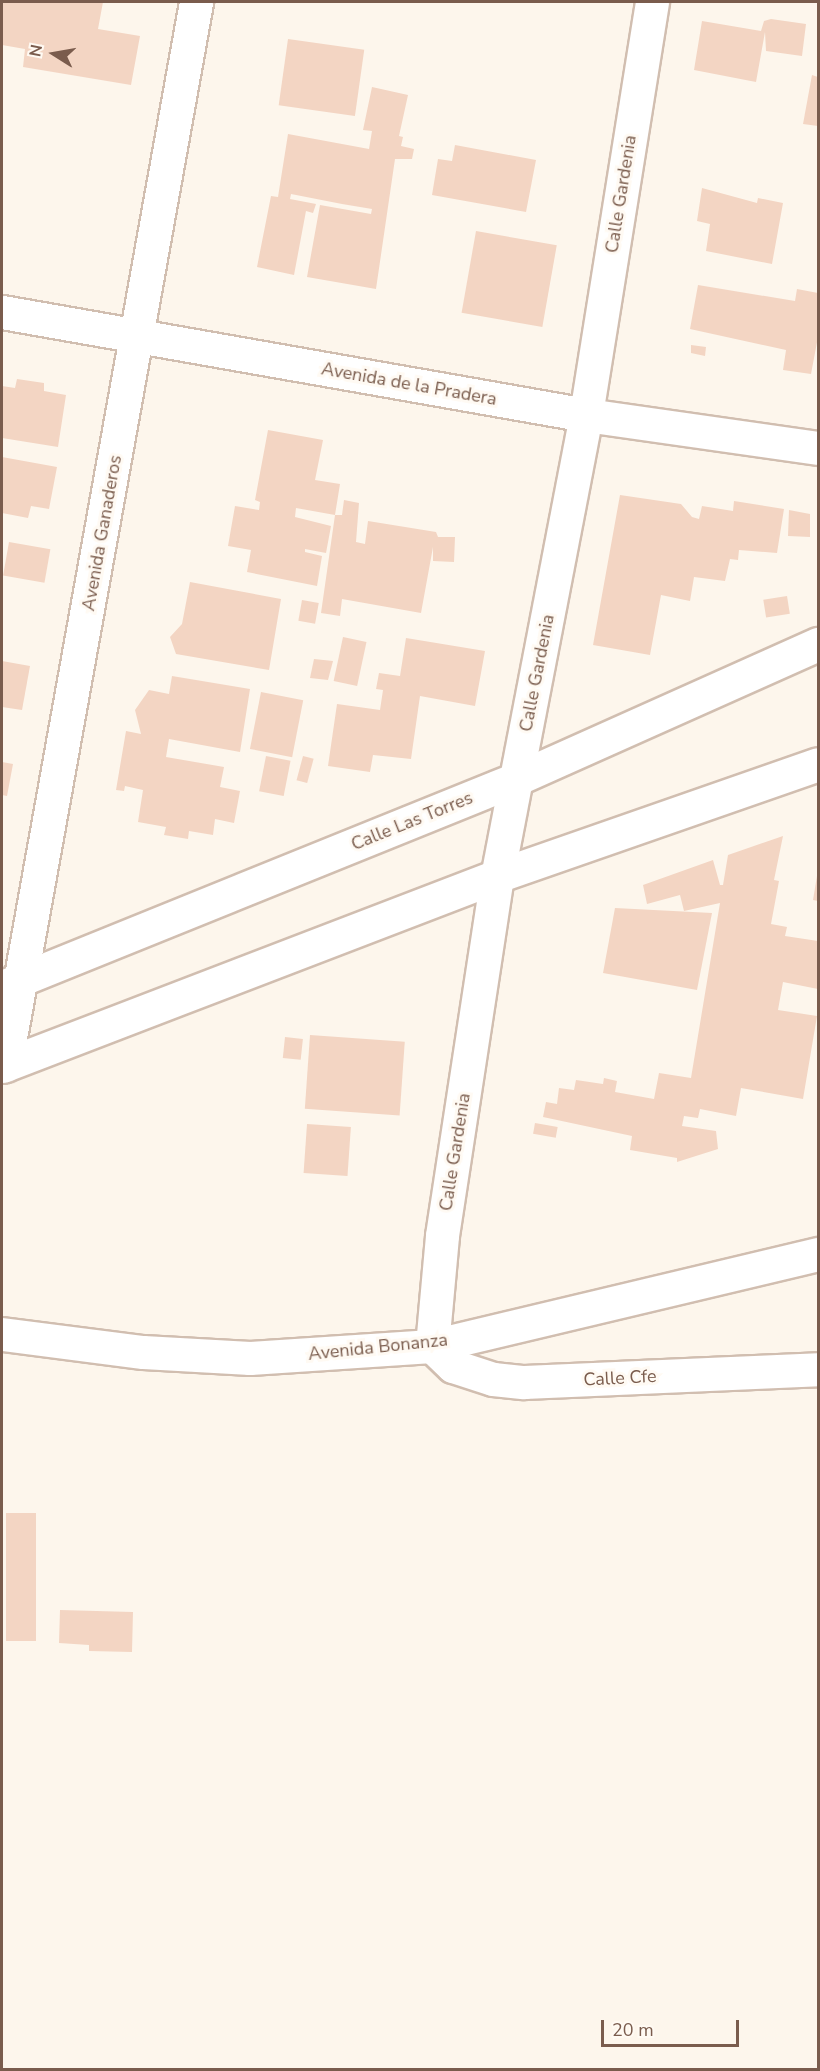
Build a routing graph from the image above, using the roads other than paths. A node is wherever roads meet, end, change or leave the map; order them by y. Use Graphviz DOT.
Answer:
graph roads {
  1 [pos="196,2"];
  2 [pos="652,2"];
  3 [pos="2,312"];
  4 [pos="138,337"];
  5 [pos="586,415"];
  6 [pos="819,448"];
  7 [pos="819,644"];
  8 [pos="819,764"];
  9 [pos="516,779"];
  10 [pos="497,876"];
  11 [pos="11,983"];
  12 [pos="3,1065"];
  13 [pos="819,1254"];
  14 [pos="2,1334"];
  15 [pos="432,1346"];
  16 [pos="819,1369"];
  1 -- 4 [label="street, Avenida Ganaderos"];
  2 -- 5 [label="street, Calle Gardenia"];
  3 -- 4 [label="street, Avenida de la Pradera"];
  4 -- 5 [label="street, Avenida de la Pradera"];
  4 -- 11 [label="street, Avenida Ganaderos"];
  5 -- 6 [label="street, Avenida de la Pradera"];
  5 -- 9 [label="street, Calle Gardenia"];
  7 -- 9 [label="street, Calle Las Torres"];
  8 -- 10 [label="street"];
  9 -- 10 [label="street, Calle Gardenia"];
  9 -- 11 [label="street, Calle Las Torres"];
  10 -- 12 [label="street"];
  10 -- 15 [label="street, Calle Gardenia"];
  11 -- 12 [label="street, Avenida Ganaderos"];
  13 -- 15 [label="street, Avenida Bonanza"];
  14 -- 15 [label="street, Avenida Bonanza"];
  15 -- 16 [label="street, Calle Cfe"];
}
